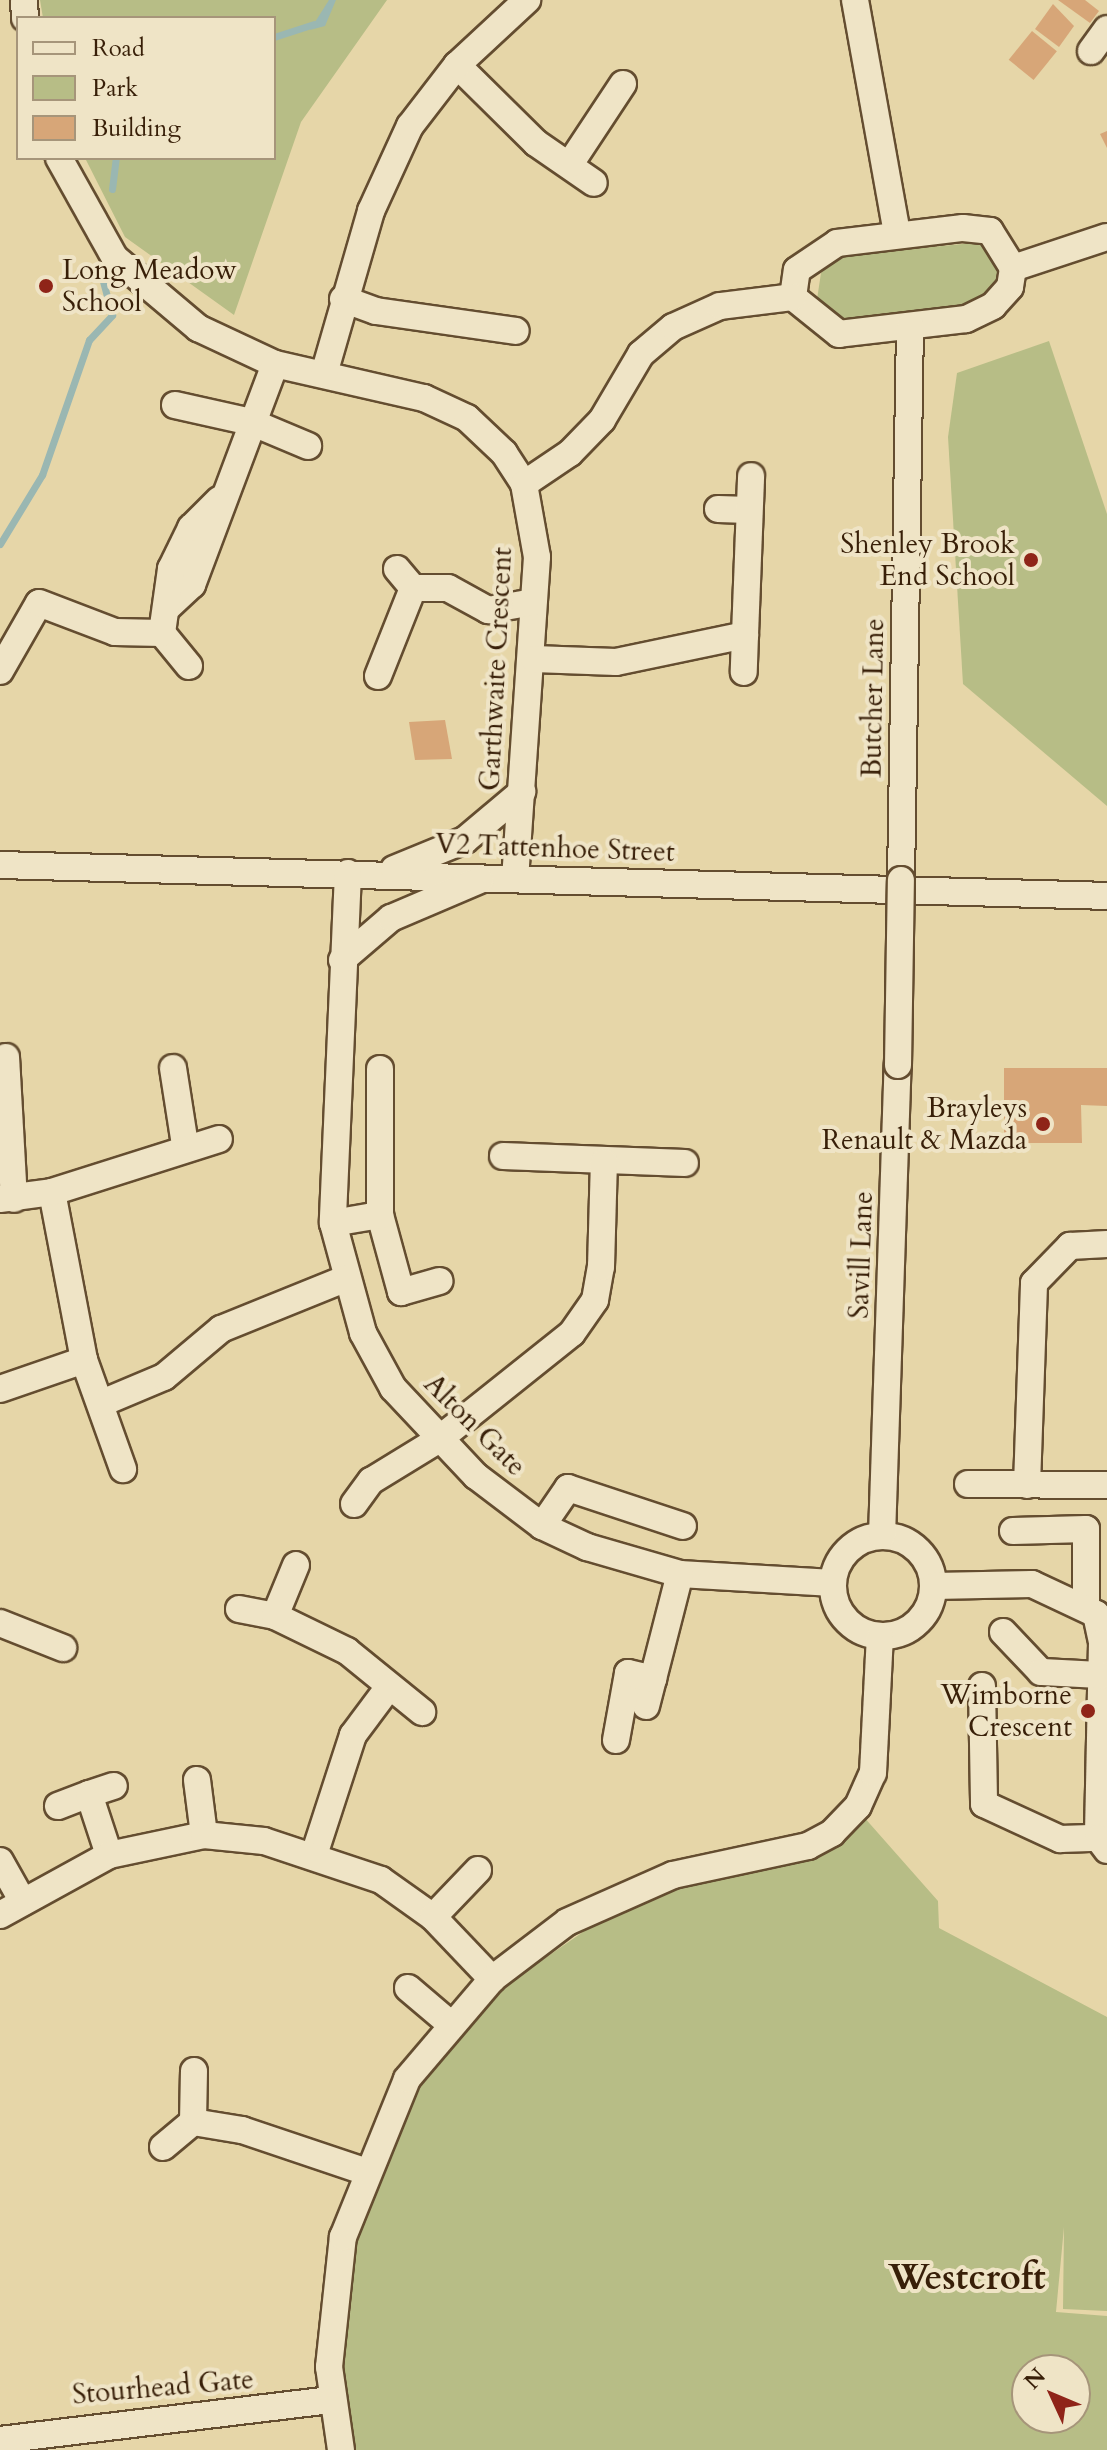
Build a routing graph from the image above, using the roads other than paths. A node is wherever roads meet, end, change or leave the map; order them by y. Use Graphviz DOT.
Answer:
graph roads {
  1 [pos="527,0"];
  2 [pos="855,0"];
  3 [pos="457,65"];
  4 [pos="623,84"];
  5 [pos="60,160"];
  6 [pos="570,164"];
  7 [pos="594,183"];
  8 [pos="897,234"];
  9 [pos="1107,237"];
  10 [pos="1013,268"];
  11 [pos="793,297"];
  12 [pos="343,299"];
  13 [pos="910,326"];
  14 [pos="516,331"];
  15 [pos="275,364"];
  16 [pos="324,374"];
  17 [pos="175,405"];
  18 [pos="251,422"];
  19 [pos="308,446"];
  20 [pos="751,476"];
  21 [pos="524,484"];
  22 [pos="718,509"];
  23 [pos="749,510"];
  24 [pos="533,602"];
  25 [pos="162,633"];
  26 [pos="745,635"];
  27 [pos="534,659"];
  28 [pos="189,666"];
  29 [pos="0,671"];
  30 [pos="744,672"];
  31 [pos="378,676"];
  32 [pos="522,792"];
  33 [pos="0,865"];
  34 [pos="348,873"];
  35 [pos="383,873"];
  36 [pos="488,876"];
  37 [pos="515,878"];
  38 [pos="901,880"];
  39 [pos="1107,896"];
  40 [pos="342,960"];
  41 [pos="6,1057"];
  42 [pos="173,1068"];
  43 [pos="380,1069"];
  44 [pos="219,1139"];
  45 [pos="185,1145"];
  46 [pos="503,1156"];
  47 [pos="604,1162"];
  48 [pos="685,1163"];
  49 [pos="52,1192"];
  50 [pos="7,1199"];
  51 [pos="380,1215"];
  52 [pos="333,1223"];
  53 [pos="1107,1244"];
  54 [pos="345,1279"];
  55 [pos="439,1281"];
  56 [pos="84,1360"];
  57 [pos="0,1389"];
  58 [pos="102,1403"];
  59 [pos="438,1440"];
  60 [pos="123,1469"];
  61 [pos="968,1484"];
  62 [pos="1027,1485"];
  63 [pos="1107,1485"];
  64 [pos="354,1504"];
  65 [pos="542,1526"];
  66 [pos="683,1526"];
  67 [pos="1096,1529"];
  68 [pos="1013,1531"];
  69 [pos="882,1536"];
  70 [pos="296,1565"];
  71 [pos="680,1574"];
  72 [pos="833,1583"];
  73 [pos="934,1586"];
  74 [pos="1086,1607"];
  75 [pos="239,1609"];
  76 [pos="275,1616"];
  77 [pos="0,1623"];
  78 [pos="1003,1632"];
  79 [pos="880,1637"];
  80 [pos="63,1648"];
  81 [pos="1101,1675"];
  82 [pos="641,1676"];
  83 [pos="982,1686"];
  84 [pos="388,1688"];
  85 [pos="646,1706"];
  86 [pos="422,1712"];
  87 [pos="616,1740"];
  88 [pos="197,1780"];
  89 [pos="114,1786"];
  90 [pos="89,1794"];
  91 [pos="58,1806"];
  92 [pos="204,1835"];
  93 [pos="1102,1844"];
  94 [pos="315,1852"];
  95 [pos="109,1855"];
  96 [pos="0,1861"];
  97 [pos="478,1870"];
  98 [pos="11,1909"];
  99 [pos="433,1917"];
  100 [pos="492,1979"];
  101 [pos="408,1988"];
  102 [pos="448,2022"];
  103 [pos="194,2071"];
  104 [pos="193,2122"];
  105 [pos="163,2147"];
  106 [pos="364,2171"];
  107 [pos="331,2400"];
  108 [pos="0,2440"];
  109 [pos="341,2450"];
  1 -- 3 [label="street"];
  2 -- 8 [label="street"];
  3 -- 6 [label="street"];
  3 -- 12 [label="street"];
  4 -- 6 [label="street"];
  5 -- 15 [label="street, Garthwaite Crescent"];
  6 -- 7 [label="street"];
  8 -- 10 [label="street"];
  8 -- 11 [label="street"];
  9 -- 10 [label="street"];
  10 -- 13 [label="street"];
  11 -- 13 [label="street"];
  11 -- 21 [label="street"];
  12 -- 14 [label="street"];
  12 -- 16 [label="street"];
  13 -- 38 [label="street, Butcher Lane"];
  15 -- 16 [label="street, Garthwaite Crescent"];
  15 -- 18 [label="street"];
  16 -- 21 [label="street, Garthwaite Crescent"];
  17 -- 18 [label="street"];
  18 -- 19 [label="street"];
  18 -- 25 [label="street"];
  20 -- 23 [label="street"];
  21 -- 24 [label="street, Garthwaite Crescent"];
  22 -- 23 [label="street"];
  23 -- 26 [label="street"];
  24 -- 27 [label="street, Garthwaite Crescent"];
  24 -- 31 [label="street"];
  25 -- 28 [label="street"];
  25 -- 29 [label="street"];
  26 -- 27 [label="street"];
  26 -- 30 [label="street"];
  27 -- 32 [label="street, Garthwaite Crescent"];
  32 -- 35 [label="street"];
  32 -- 37 [label="street, Garthwaite Crescent"];
  33 -- 34 [label="street, V2 Tattenhoe Street"];
  34 -- 35 [label="street, V2 Tattenhoe Street"];
  34 -- 40 [label="street, Alton Gate"];
  35 -- 36 [label="street, V2 Tattenhoe Street"];
  36 -- 37 [label="street, V2 Tattenhoe Street"];
  36 -- 40 [label="street"];
  37 -- 39 [label="street, V2 Tattenhoe Street"];
  38 -- 69 [label="street, Savill Lane, bridge"];
  40 -- 52 [label="street, Alton Gate"];
  41 -- 50 [label="street"];
  42 -- 45 [label="street"];
  43 -- 51 [label="street"];
  44 -- 45 [label="street"];
  45 -- 49 [label="street"];
  46 -- 47 [label="street"];
  47 -- 48 [label="street"];
  47 -- 59 [label="street"];
  49 -- 50 [label="street"];
  49 -- 56 [label="street"];
  51 -- 52 [label="street"];
  51 -- 55 [label="street"];
  52 -- 54 [label="street, Alton Gate"];
  53 -- 62 [label="street"];
  54 -- 58 [label="street"];
  54 -- 59 [label="street, Alton Gate"];
  56 -- 57 [label="street"];
  56 -- 58 [label="street"];
  58 -- 60 [label="street"];
  59 -- 64 [label="street"];
  59 -- 65 [label="street, Alton Gate"];
  61 -- 62 [label="street"];
  62 -- 63 [label="street"];
  65 -- 66 [label="street"];
  65 -- 71 [label="street, Alton Gate"];
  67 -- 68 [label="street"];
  67 -- 74 [label="street"];
  69 -- 72 [label="street"];
  69 -- 73 [label="street"];
  70 -- 76 [label="street"];
  71 -- 72 [label="street, Alton Gate"];
  71 -- 82 [label="street"];
  72 -- 79 [label="street"];
  73 -- 74 [label="street"];
  73 -- 79 [label="street"];
  74 -- 81 [label="street"];
  75 -- 76 [label="street"];
  76 -- 84 [label="street"];
  77 -- 80 [label="street"];
  78 -- 81 [label="street"];
  79 -- 100 [label="street"];
  81 -- 93 [label="street"];
  82 -- 85 [label="street"];
  82 -- 87 [label="street"];
  83 -- 93 [label="street"];
  84 -- 86 [label="street"];
  84 -- 94 [label="street"];
  88 -- 92 [label="street"];
  89 -- 90 [label="street"];
  90 -- 91 [label="street"];
  90 -- 95 [label="street"];
  92 -- 94 [label="street"];
  92 -- 95 [label="street"];
  94 -- 99 [label="street"];
  95 -- 98 [label="street"];
  96 -- 98 [label="street"];
  97 -- 99 [label="street"];
  99 -- 100 [label="street"];
  100 -- 102 [label="street"];
  101 -- 102 [label="street"];
  102 -- 106 [label="street"];
  103 -- 104 [label="street"];
  104 -- 105 [label="street"];
  104 -- 106 [label="street"];
  106 -- 107 [label="street"];
  107 -- 108 [label="street, Stourhead Gate"];
  107 -- 109 [label="street"];
}
